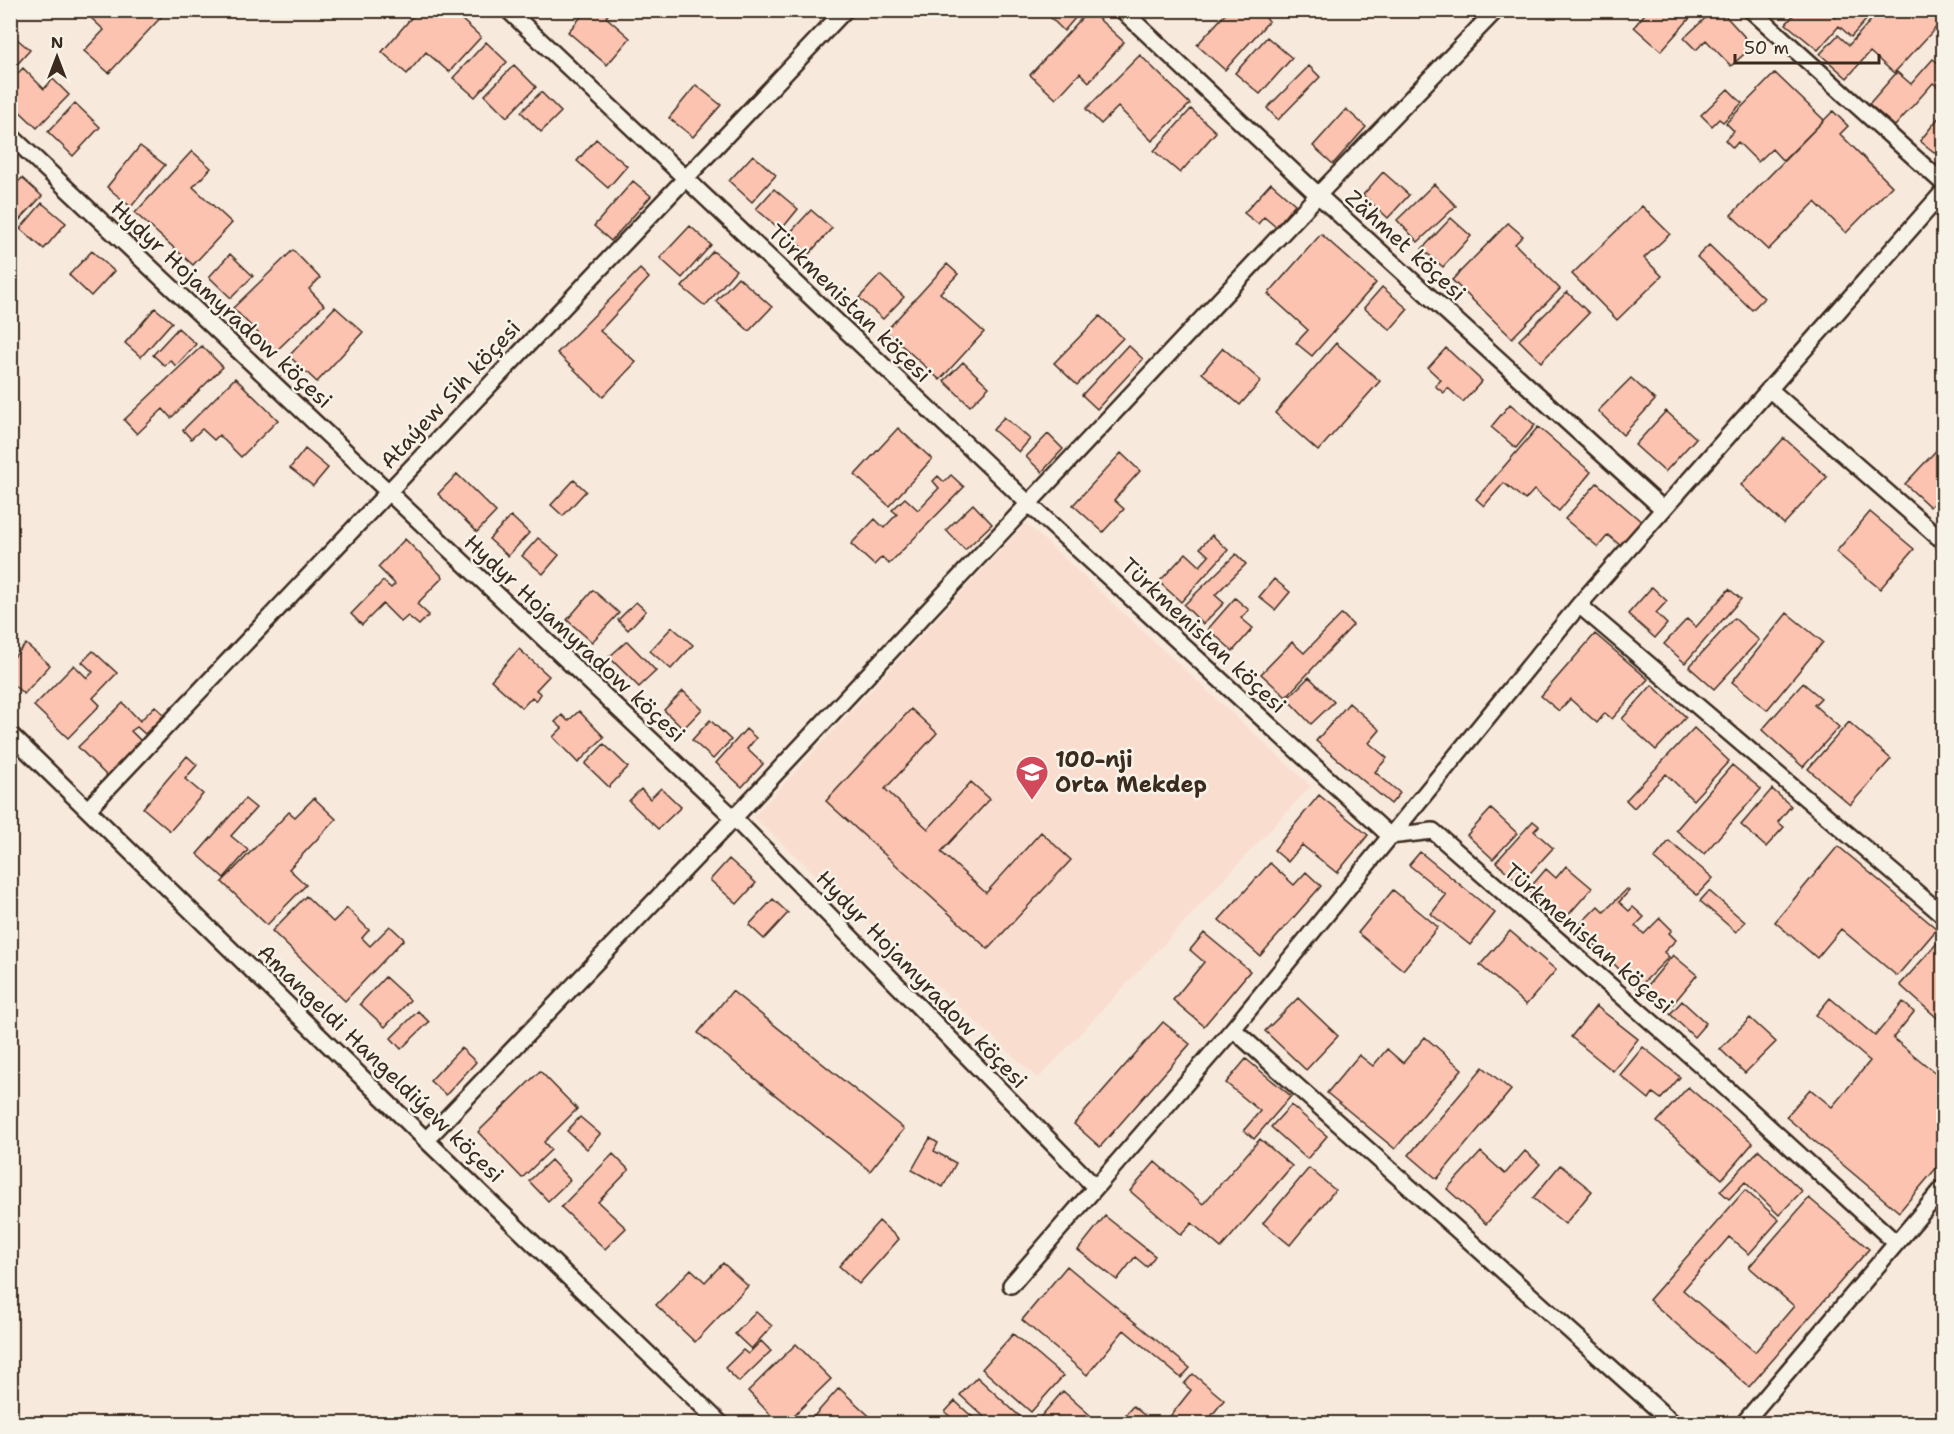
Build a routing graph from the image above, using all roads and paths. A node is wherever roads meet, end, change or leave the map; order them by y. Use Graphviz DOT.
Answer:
graph roads {
  1 [pos="508,10"];
  2 [pos="845,10"];
  3 [pos="1122,10"];
  4 [pos="1496,10"];
  5 [pos="1751,10"];
  6 [pos="10,135"];
  7 [pos="686,178"];
  8 [pos="1944,184"];
  9 [pos="1944,191"];
  10 [pos="1318,195"];
  11 [pos="1769,389"];
  12 [pos="388,492"];
  13 [pos="1029,504"];
  14 [pos="1663,509"];
  15 [pos="1944,542"];
  16 [pos="1579,605"];
  17 [pos="10,735"];
  18 [pos="88,809"];
  19 [pos="734,818"];
  20 [pos="1390,836"];
  21 [pos="1944,916"];
  22 [pos="1233,1029"];
  23 [pos="426,1140"];
  24 [pos="1095,1187"];
  25 [pos="1944,1187"];
  26 [pos="1896,1243"];
  27 [pos="1011,1285"];
  28 [pos="721,1424"];
  29 [pos="1674,1424"];
  30 [pos="1743,1424"];
  1 -- 7 [label="street, Türkmenistan köçesi"];
  2 -- 7 [label="street, Ataýew Sih köçesi"];
  3 -- 10 [label="street, Zähmet köçesi"];
  4 -- 10 [label="street"];
  5 -- 8 [label="street"];
  6 -- 12 [label="street, Hydyr Hojamyradow köçesi"];
  7 -- 12 [label="street, Ataýew Sih köçesi"];
  7 -- 13 [label="street, Türkmenistan köçesi"];
  9 -- 11 [label="street"];
  10 -- 13 [label="street"];
  10 -- 14 [label="street, Zähmet köçesi"];
  11 -- 14 [label="street"];
  11 -- 15 [label="street"];
  12 -- 18 [label="street, Ataýew Sih köçesi"];
  12 -- 19 [label="street, Hydyr Hojamyradow köçesi"];
  13 -- 19 [label="street"];
  13 -- 20 [label="street, Türkmenistan köçesi"];
  14 -- 16 [label="street"];
  16 -- 20 [label="street"];
  16 -- 21 [label="street"];
  17 -- 18 [label="street, Amangeldi Hangeldiýew köçesi"];
  18 -- 23 [label="street, Amangeldi Hangeldiýew köçesi"];
  19 -- 23 [label="street"];
  19 -- 24 [label="street, Hydyr Hojamyradow köçesi"];
  20 -- 22 [label="street"];
  20 -- 26 [label="street, Türkmenistan köçesi"];
  22 -- 24 [label="street"];
  22 -- 29 [label="street"];
  23 -- 28 [label="street, Amangeldi Hangeldiýew köçesi"];
  24 -- 27 [label="street"];
  25 -- 26 [label="street"];
  26 -- 30 [label="street"];
}
